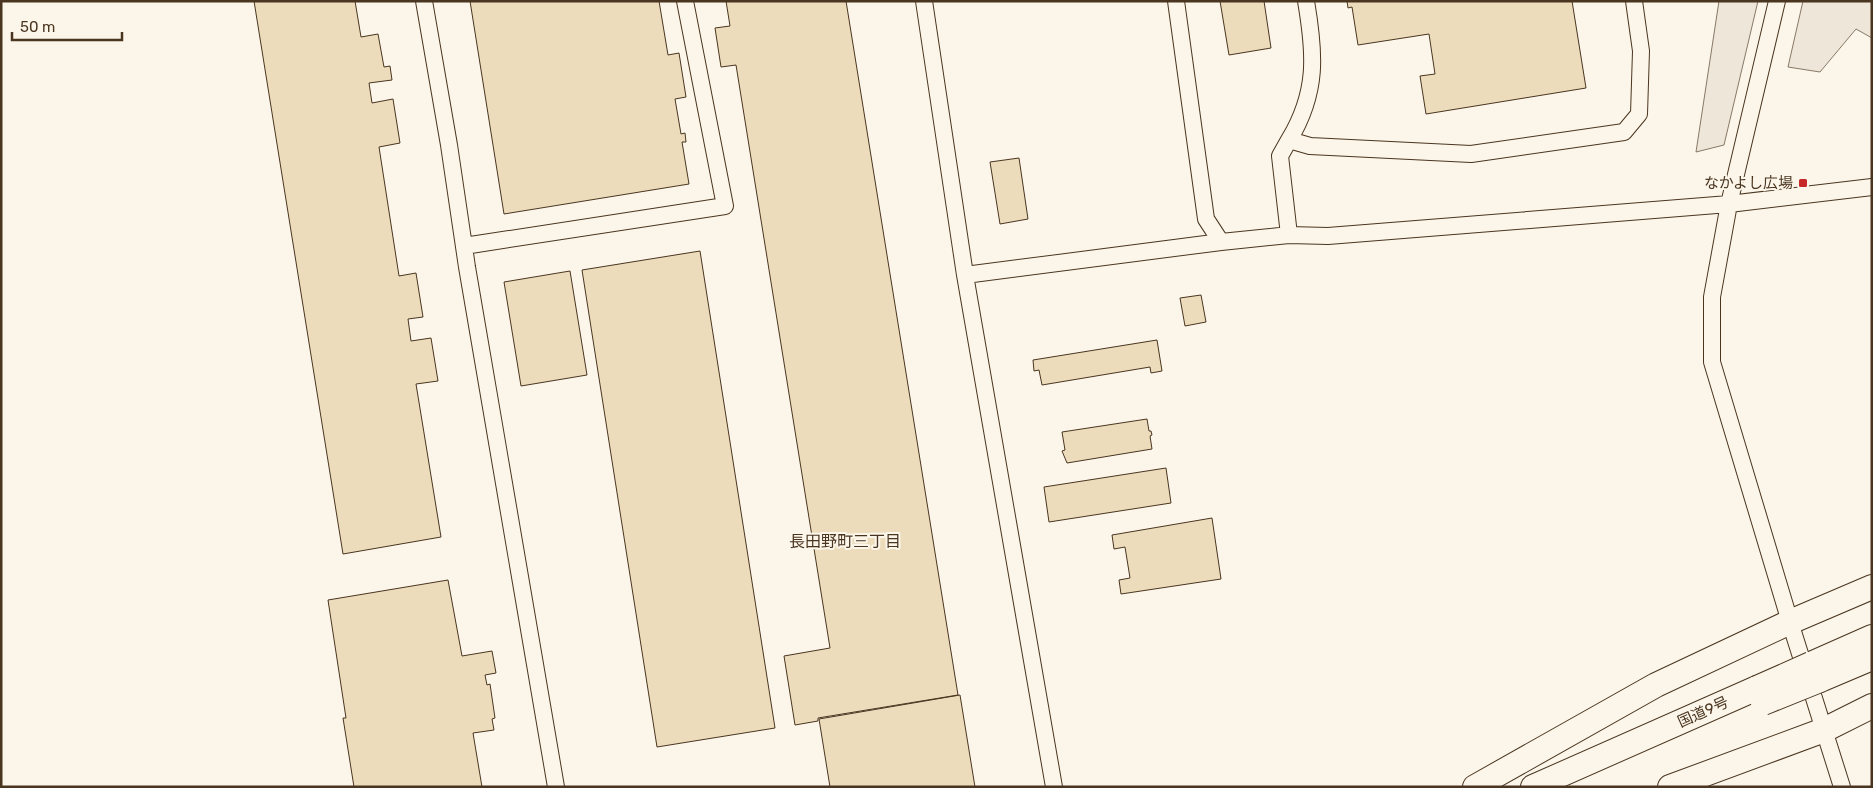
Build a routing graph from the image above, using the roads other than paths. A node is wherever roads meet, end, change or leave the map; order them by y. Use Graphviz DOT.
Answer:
graph roads {
  1 [pos="424,1"];
  2 [pos="685,1"];
  3 [pos="924,1"];
  4 [pos="1176,1"];
  5 [pos="1306,1"];
  6 [pos="1634,1"];
  7 [pos="1778,1"];
  8 [pos="1289,140"];
  9 [pos="1872,187"];
  10 [pos="1729,204"];
  11 [pos="1289,234"];
  12 [pos="1221,242"];
  13 [pos="464,246"];
  14 [pos="965,275"];
  15 [pos="1872,588"];
  16 [pos="1790,622"];
  17 [pos="1872,638"];
  18 [pos="1872,658"];
  19 [pos="1816,672"];
  20 [pos="1760,696"];
  21 [pos="1872,706"];
  22 [pos="1824,730"];
  23 [pos="556,787"];
  24 [pos="1054,787"];
  25 [pos="1475,787"];
  26 [pos="1533,787"];
  27 [pos="1574,787"];
  28 [pos="1670,787"];
  29 [pos="1842,787"];
  1 -- 13 [label="street"];
  2 -- 13 [label="street"];
  3 -- 14 [label="street"];
  4 -- 12 [label="street"];
  5 -- 8 [label="street"];
  6 -- 8 [label="street"];
  7 -- 10 [label="street"];
  8 -- 11 [label="street"];
  9 -- 10 [label="street"];
  10 -- 11 [label="street"];
  10 -- 16 [label="street"];
  11 -- 12 [label="street"];
  12 -- 14 [label="street"];
  13 -- 23 [label="street"];
  14 -- 24 [label="street"];
  15 -- 16 [label="highway"];
  16 -- 22 [label="street"];
  16 -- 25 [label="highway"];
  17 -- 19 [label="highway, 国道9号"];
  18 -- 19 [label="highway, 国道9号"];
  19 -- 20 [label="highway, 国道9号, bridge"];
  20 -- 26 [label="highway, 国道9号"];
  20 -- 27 [label="highway, 国道9号"];
  21 -- 22 [label="highway"];
  22 -- 28 [label="highway"];
  22 -- 29 [label="street"];
}
